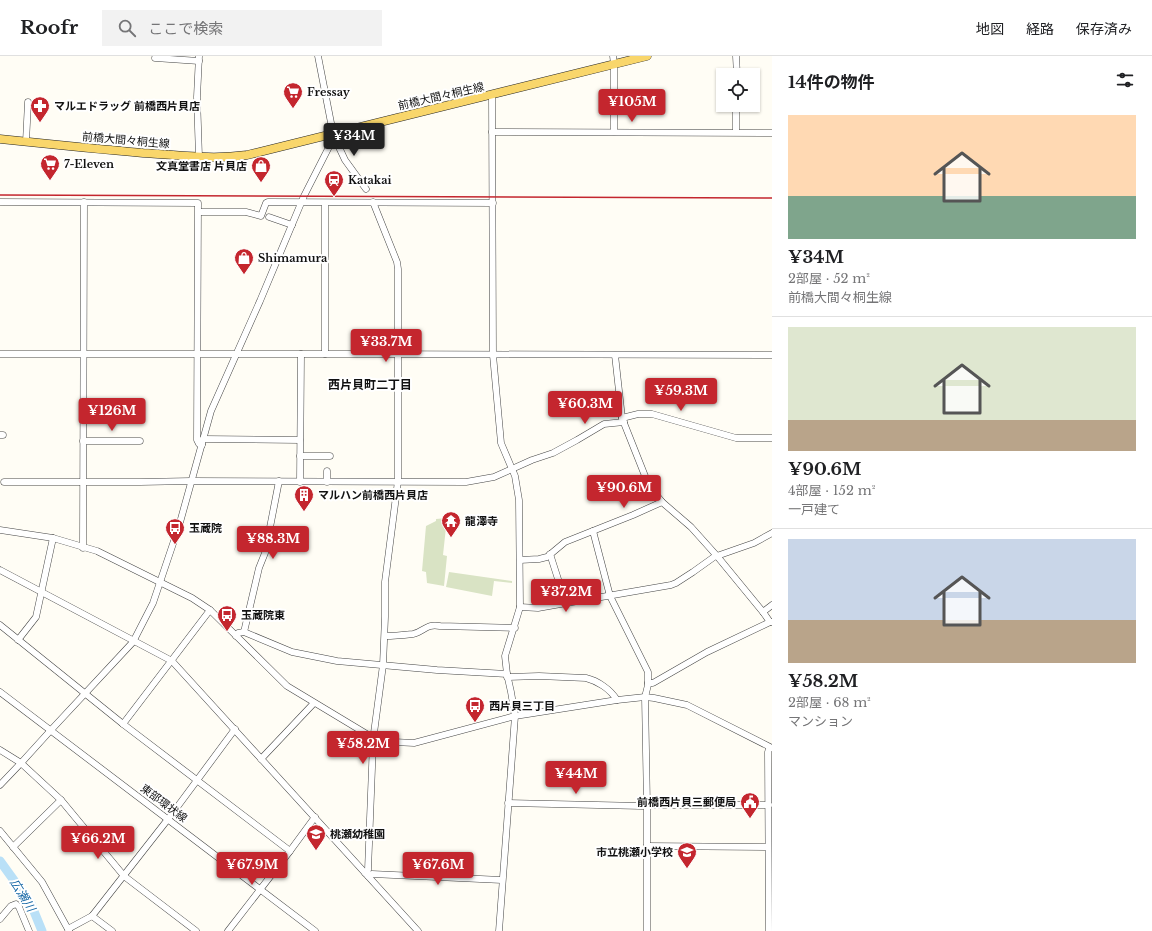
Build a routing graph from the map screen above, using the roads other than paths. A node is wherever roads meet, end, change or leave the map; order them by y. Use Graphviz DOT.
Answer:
graph roads {
  1 [pos="318,56"];
  2 [pos="647,56"];
  3 [pos="736,56"];
  4 [pos="155,58"];
  5 [pos="199,58"];
  6 [pos="614,60"];
  7 [pos="737,68"];
  8 [pos="492,95"];
  9 [pos="28,102"];
  10 [pos="736,112"];
  11 [pos="492,132"];
  12 [pos="614,132"];
  13 [pos="736,132"];
  14 [pos="772,133"];
  15 [pos="333,137"];
  16 [pos="0,140"];
  17 [pos="26,142"];
  18 [pos="199,157"];
  19 [pos="366,189"];
  20 [pos="0,202"];
  21 [pos="84,202"];
  22 [pos="373,202"];
  23 [pos="301,203"];
  24 [pos="325,203"];
  25 [pos="493,203"];
  26 [pos="199,212"];
  27 [pos="269,217"];
  28 [pos="292,225"];
  29 [pos="0,354"];
  30 [pos="84,354"];
  31 [pos="198,354"];
  32 [pos="236,354"];
  33 [pos="300,354"];
  34 [pos="325,354"];
  35 [pos="399,354"];
  36 [pos="493,354"];
  37 [pos="614,355"];
  38 [pos="772,355"];
  39 [pos="623,420"];
  40 [pos="772,438"];
  41 [pos="300,440"];
  42 [pos="83,441"];
  43 [pos="140,441"];
  44 [pos="203,442"];
  45 [pos="300,456"];
  46 [pos="330,456"];
  47 [pos="512,468"];
  48 [pos="327,471"];
  49 [pos="191,481"];
  50 [pos="398,481"];
  51 [pos="4,482"];
  52 [pos="83,482"];
  53 [pos="279,482"];
  54 [pos="300,482"];
  55 [pos="327,482"];
  56 [pos="662,502"];
  57 [pos="0,530"];
  58 [pos="593,532"];
  59 [pos="772,533"];
  60 [pos="53,538"];
  61 [pos="83,548"];
  62 [pos="550,554"];
  63 [pos="717,556"];
  64 [pos="520,560"];
  65 [pos="0,570"];
  66 [pos="161,582"];
  67 [pos="42,592"];
  68 [pos="610,596"];
  69 [pos="566,604"];
  70 [pos="772,605"];
  71 [pos="520,607"];
  72 [pos="210,610"];
  73 [pos="763,612"];
  74 [pos="771,622"];
  75 [pos="0,625"];
  76 [pos="515,628"];
  77 [pos="244,632"];
  78 [pos="236,636"];
  79 [pos="385,636"];
  80 [pos="18,640"];
  81 [pos="133,642"];
  82 [pos="172,661"];
  83 [pos="383,665"];
  84 [pos="507,675"];
  85 [pos="648,683"];
  86 [pos="0,692"];
  87 [pos="84,694"];
  88 [pos="645,697"];
  89 [pos="617,700"];
  90 [pos="314,703"];
  91 [pos="515,716"];
  92 [pos="123,724"];
  93 [pos="234,729"];
  94 [pos="51,730"];
  95 [pos="374,739"];
  96 [pos="772,748"];
  97 [pos="0,750"];
  98 [pos="262,759"];
  99 [pos="22,763"];
  100 [pos="197,780"];
  101 [pos="0,785"];
  102 [pos="61,800"];
  103 [pos="508,803"];
  104 [pos="647,805"];
  105 [pos="768,805"];
  106 [pos="315,817"];
  107 [pos="168,819"];
  108 [pos="0,831"];
  109 [pos="770,832"];
  110 [pos="647,846"];
  111 [pos="13,847"];
  112 [pos="768,847"];
  113 [pos="290,851"];
  114 [pos="770,857"];
  115 [pos="367,875"];
  116 [pos="124,876"];
  117 [pos="502,880"];
  118 [pos="261,889"];
  119 [pos="92,916"];
  120 [pos="0,919"];
  121 [pos="27,930"];
  122 [pos="69,930"];
  123 [pos="112,931"];
  124 [pos="196,931"];
  125 [pos="228,931"];
  126 [pos="316,931"];
  127 [pos="418,931"];
  128 [pos="499,931"];
  129 [pos="647,931"];
  130 [pos="769,931"];
  1 -- 15 [label="street"];
  2 -- 6 [label="main road, 前橋大間々桐生線"];
  3 -- 7 [label="street"];
  4 -- 5 [label="street"];
  5 -- 18 [label="street"];
  6 -- 8 [label="main road, 前橋大間々桐生線"];
  6 -- 12 [label="street"];
  8 -- 11 [label="street"];
  8 -- 15 [label="main road, 前橋大間々桐生線"];
  9 -- 17 [label="street"];
  10 -- 13 [label="street"];
  11 -- 12 [label="street"];
  11 -- 25 [label="street"];
  12 -- 13 [label="street"];
  13 -- 14 [label="street"];
  15 -- 18 [label="main road, 前橋大間々桐生線"];
  15 -- 19 [label="street"];
  15 -- 23 [label="street"];
  16 -- 17 [label="main road, 前橋大間々桐生線"];
  17 -- 18 [label="main road, 前橋大間々桐生線"];
  20 -- 21 [label="street"];
  21 -- 26 [label="street"];
  21 -- 30 [label="street"];
  22 -- 24 [label="street"];
  22 -- 25 [label="street"];
  22 -- 35 [label="street"];
  23 -- 24 [label="street"];
  23 -- 26 [label="street"];
  23 -- 28 [label="street"];
  24 -- 34 [label="street"];
  25 -- 36 [label="street"];
  26 -- 31 [label="street"];
  27 -- 28 [label="street"];
  28 -- 32 [label="street"];
  29 -- 30 [label="street"];
  30 -- 31 [label="street"];
  30 -- 42 [label="street"];
  31 -- 32 [label="street"];
  31 -- 44 [label="street"];
  32 -- 33 [label="street"];
  32 -- 44 [label="street"];
  33 -- 34 [label="street"];
  33 -- 41 [label="street"];
  34 -- 35 [label="street"];
  35 -- 36 [label="street"];
  35 -- 50 [label="street"];
  36 -- 37 [label="street"];
  36 -- 47 [label="street"];
  37 -- 38 [label="street"];
  37 -- 39 [label="street"];
  39 -- 40 [label="street"];
  39 -- 47 [label="street"];
  39 -- 56 [label="street"];
  41 -- 44 [label="street"];
  41 -- 45 [label="street"];
  42 -- 43 [label="street"];
  42 -- 52 [label="street"];
  44 -- 49 [label="street"];
  45 -- 46 [label="street"];
  45 -- 54 [label="street"];
  47 -- 50 [label="street"];
  47 -- 64 [label="street"];
  48 -- 55 [label="street"];
  49 -- 52 [label="street"];
  49 -- 53 [label="street"];
  49 -- 66 [label="street"];
  50 -- 55 [label="street"];
  50 -- 79 [label="street"];
  51 -- 52 [label="street"];
  52 -- 61 [label="street"];
  53 -- 54 [label="street"];
  53 -- 77 [label="street"];
  54 -- 55 [label="street"];
  56 -- 58 [label="street"];
  56 -- 63 [label="street"];
  57 -- 60 [label="street"];
  58 -- 62 [label="street"];
  58 -- 68 [label="street"];
  59 -- 63 [label="street"];
  60 -- 61 [label="street"];
  60 -- 67 [label="street"];
  61 -- 66 [label="street"];
  62 -- 64 [label="street"];
  62 -- 69 [label="street"];
  63 -- 68 [label="street"];
  63 -- 73 [label="street"];
  64 -- 71 [label="street"];
  65 -- 67 [label="street"];
  66 -- 72 [label="street"];
  66 -- 81 [label="street"];
  67 -- 80 [label="street"];
  67 -- 81 [label="street"];
  68 -- 69 [label="street"];
  68 -- 85 [label="street"];
  69 -- 71 [label="street"];
  70 -- 73 [label="street"];
  71 -- 76 [label="street"];
  72 -- 78 [label="street"];
  72 -- 82 [label="street"];
  73 -- 74 [label="street"];
  74 -- 85 [label="street"];
  75 -- 80 [label="street"];
  76 -- 79 [label="street"];
  76 -- 84 [label="street"];
  77 -- 78 [label="street"];
  77 -- 83 [label="street"];
  78 -- 90 [label="street"];
  79 -- 83 [label="street"];
  80 -- 87 [label="street"];
  81 -- 82 [label="street"];
  81 -- 87 [label="street"];
  82 -- 92 [label="street"];
  82 -- 93 [label="street"];
  83 -- 84 [label="street"];
  83 -- 95 [label="street"];
  84 -- 89 [label="street"];
  84 -- 91 [label="street"];
  85 -- 88 [label="street"];
  86 -- 94 [label="street, 東部環状線"];
  87 -- 92 [label="street"];
  87 -- 94 [label="street"];
  88 -- 89 [label="street"];
  88 -- 96 [label="street"];
  88 -- 104 [label="street"];
  89 -- 91 [label="street"];
  90 -- 95 [label="street"];
  90 -- 98 [label="street"];
  91 -- 95 [label="street"];
  91 -- 103 [label="street"];
  92 -- 100 [label="street"];
  93 -- 98 [label="street"];
  93 -- 100 [label="street"];
  94 -- 99 [label="street"];
  94 -- 107 [label="street, 東部環状線"];
  95 -- 115 [label="street"];
  96 -- 105 [label="street"];
  97 -- 99 [label="street"];
  98 -- 106 [label="street"];
  99 -- 101 [label="street"];
  99 -- 102 [label="street"];
  100 -- 107 [label="street"];
  100 -- 113 [label="street"];
  102 -- 111 [label="street"];
  102 -- 116 [label="street"];
  103 -- 104 [label="street"];
  103 -- 117 [label="street"];
  104 -- 105 [label="street"];
  104 -- 110 [label="street"];
  105 -- 109 [label="street"];
  106 -- 113 [label="street"];
  106 -- 115 [label="street"];
  107 -- 116 [label="street"];
  107 -- 118 [label="street, 東部環状線"];
  108 -- 111 [label="street"];
  109 -- 112 [label="street"];
  110 -- 112 [label="street"];
  110 -- 129 [label="street"];
  111 -- 122 [label="street"];
  112 -- 114 [label="street"];
  113 -- 118 [label="street"];
  114 -- 130 [label="street"];
  115 -- 117 [label="street"];
  115 -- 127 [label="street"];
  116 -- 119 [label="street"];
  116 -- 124 [label="street"];
  117 -- 128 [label="street"];
  118 -- 125 [label="street"];
  118 -- 126 [label="street, 東部環状線"];
  119 -- 122 [label="street"];
  119 -- 123 [label="street"];
  120 -- 121 [label="street"];
}
